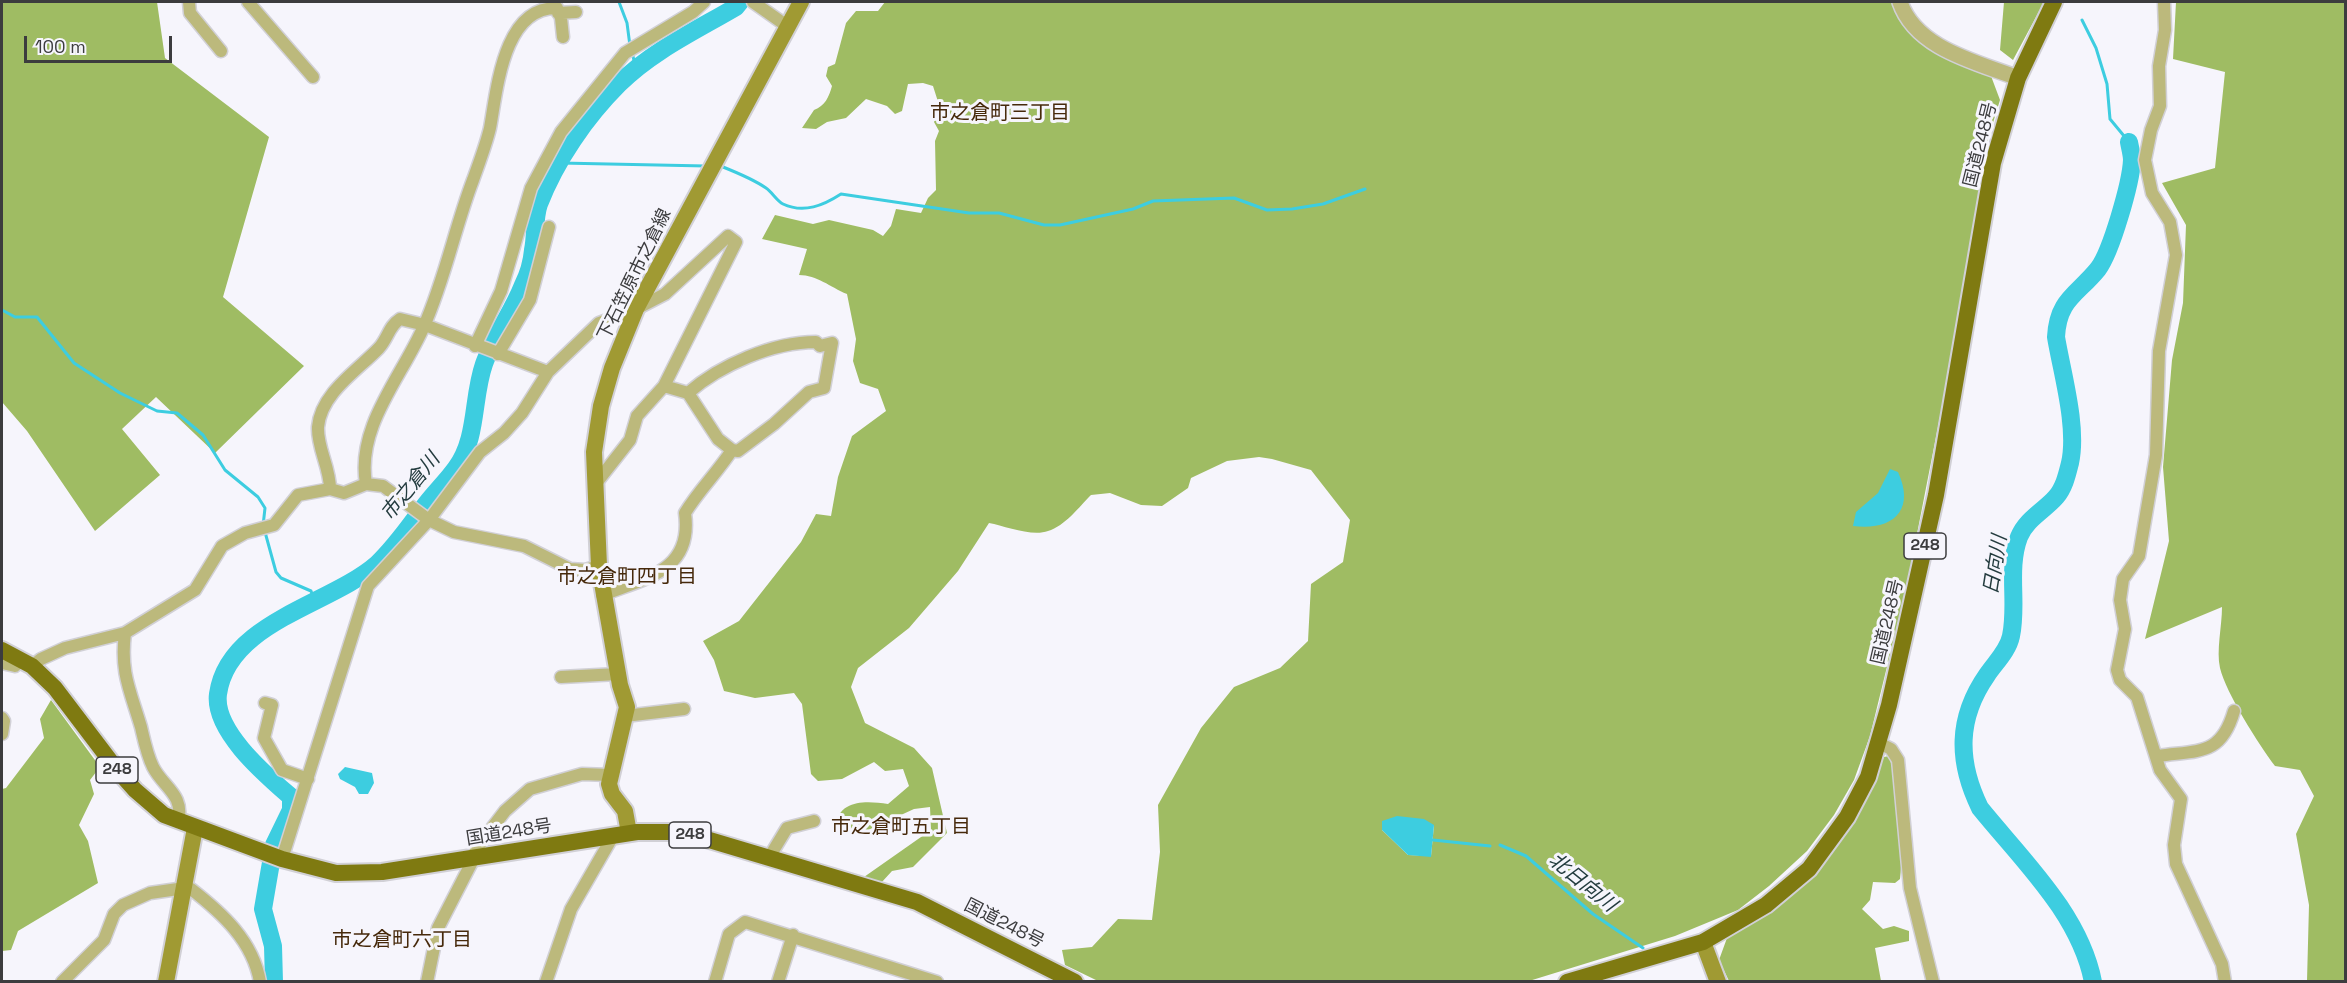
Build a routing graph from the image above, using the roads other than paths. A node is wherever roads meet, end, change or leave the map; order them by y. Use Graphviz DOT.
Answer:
graph roads {
  1 [pos="189,2"];
  2 [pos="248,2"];
  3 [pos="704,2"];
  4 [pos="753,2"];
  5 [pos="801,2"];
  6 [pos="1900,2"];
  7 [pos="2054,2"];
  8 [pos="2164,2"];
  9 [pos="576,12"];
  10 [pos="558,13"];
  11 [pos="787,26"];
  12 [pos="563,37"];
  13 [pos="221,51"];
  14 [pos="313,77"];
  15 [pos="2018,78"];
  16 [pos="549,227"];
  17 [pos="636,309"];
  18 [pos="425,324"];
  19 [pos="476,346"];
  20 [pos="498,354"];
  21 [pos="548,372"];
  22 [pos="664,386"];
  23 [pos="688,393"];
  24 [pos="732,450"];
  25 [pos="597,482"];
  26 [pos="366,484"];
  27 [pos="330,489"];
  28 [pos="429,520"];
  29 [pos="599,566"];
  30 [pos="602,595"];
  31 [pos="125,633"];
  32 [pos="2,651"];
  33 [pos="2,663"];
  34 [pos="26,663"];
  35 [pos="618,674"];
  36 [pos="561,677"];
  37 [pos="265,703"];
  38 [pos="684,709"];
  39 [pos="2234,711"];
  40 [pos="625,716"];
  41 [pos="2,718"];
  42 [pos="2,734"];
  43 [pos="1879,743"];
  44 [pos="2158,756"];
  45 [pos="610,775"];
  46 [pos="308,779"];
  47 [pos="814,821"];
  48 [pos="178,822"];
  49 [pos="195,828"];
  50 [pos="621,835"];
  51 [pos="770,856"];
  52 [pos="474,858"];
  53 [pos="282,859"];
  54 [pos="185,888"];
  55 [pos="793,935"];
  56 [pos="1703,942"];
  57 [pos="62,981"];
  58 [pos="166,981"];
  59 [pos="260,981"];
  60 [pos="427,981"];
  61 [pos="546,981"];
  62 [pos="715,981"];
  63 [pos="778,981"];
  64 [pos="937,981"];
  65 [pos="1074,981"];
  66 [pos="1567,981"];
  67 [pos="1718,981"];
  68 [pos="1933,981"];
  69 [pos="2225,981"];
  1 -- 13 [label="street"];
  2 -- 14 [label="street"];
  3 -- 19 [label="street"];
  4 -- 11 [label="street"];
  5 -- 11 [label="main road, 下石笠原市之倉線"];
  6 -- 15 [label="street"];
  7 -- 15 [label="highway, 国道248号 / 248"];
  8 -- 44 [label="street"];
  9 -- 10 [label="street"];
  10 -- 12 [label="street"];
  10 -- 18 [label="street"];
  11 -- 17 [label="main road, 下石笠原市之倉線"];
  15 -- 43 [label="highway, 国道248号 / 248"];
  16 -- 20 [label="street"];
  17 -- 21 [label="street"];
  17 -- 22 [label="street"];
  17 -- 25 [label="main road, 下石笠原市之倉線"];
  18 -- 19 [label="street"];
  18 -- 26 [label="street"];
  18 -- 27 [label="street"];
  19 -- 20 [label="street"];
  20 -- 21 [label="street"];
  21 -- 28 [label="street"];
  22 -- 23 [label="street"];
  22 -- 25 [label="street"];
  23 -- 24 [label="street"];
  23 -- 24 [label="street"];
  24 -- 30 [label="street"];
  25 -- 29 [label="main road, 下石笠原市之倉線"];
  26 -- 27 [label="street"];
  26 -- 28 [label="street"];
  27 -- 31 [label="street"];
  28 -- 29 [label="street"];
  28 -- 46 [label="street"];
  29 -- 30 [label="main road, 下石笠原市之倉線"];
  30 -- 35 [label="main road, 下石笠原市之倉線"];
  31 -- 34 [label="street"];
  31 -- 48 [label="street"];
  32 -- 34 [label="highway, 国道248号 / 248"];
  33 -- 34 [label="street"];
  34 -- 48 [label="highway, 国道248号 / 248"];
  35 -- 36 [label="street"];
  35 -- 40 [label="main road, 下石笠原市之倉線"];
  37 -- 46 [label="street"];
  38 -- 40 [label="street"];
  39 -- 44 [label="street"];
  40 -- 45 [label="main road, 下石笠原市之倉線"];
  41 -- 42 [label="street"];
  43 -- 56 [label="highway, 国道248号 / 248"];
  43 -- 68 [label="street"];
  44 -- 69 [label="street"];
  45 -- 50 [label="main road"];
  45 -- 52 [label="street"];
  46 -- 53 [label="street"];
  47 -- 51 [label="street"];
  48 -- 49 [label="highway, 国道248号 / 248"];
  49 -- 53 [label="highway, 国道248号 / 248"];
  49 -- 54 [label="main road"];
  50 -- 51 [label="highway, 国道248号 / 248"];
  50 -- 52 [label="highway, 国道248号 / 248"];
  50 -- 61 [label="street"];
  51 -- 65 [label="highway, 国道248号 / 248"];
  52 -- 53 [label="highway, 国道248号 / 248"];
  52 -- 60 [label="street"];
  54 -- 57 [label="street"];
  54 -- 58 [label="main road"];
  54 -- 59 [label="street"];
  55 -- 62 [label="street"];
  55 -- 63 [label="street"];
  55 -- 64 [label="street"];
  56 -- 66 [label="highway, 国道248号 / 248"];
  56 -- 67 [label="main road"];
}
